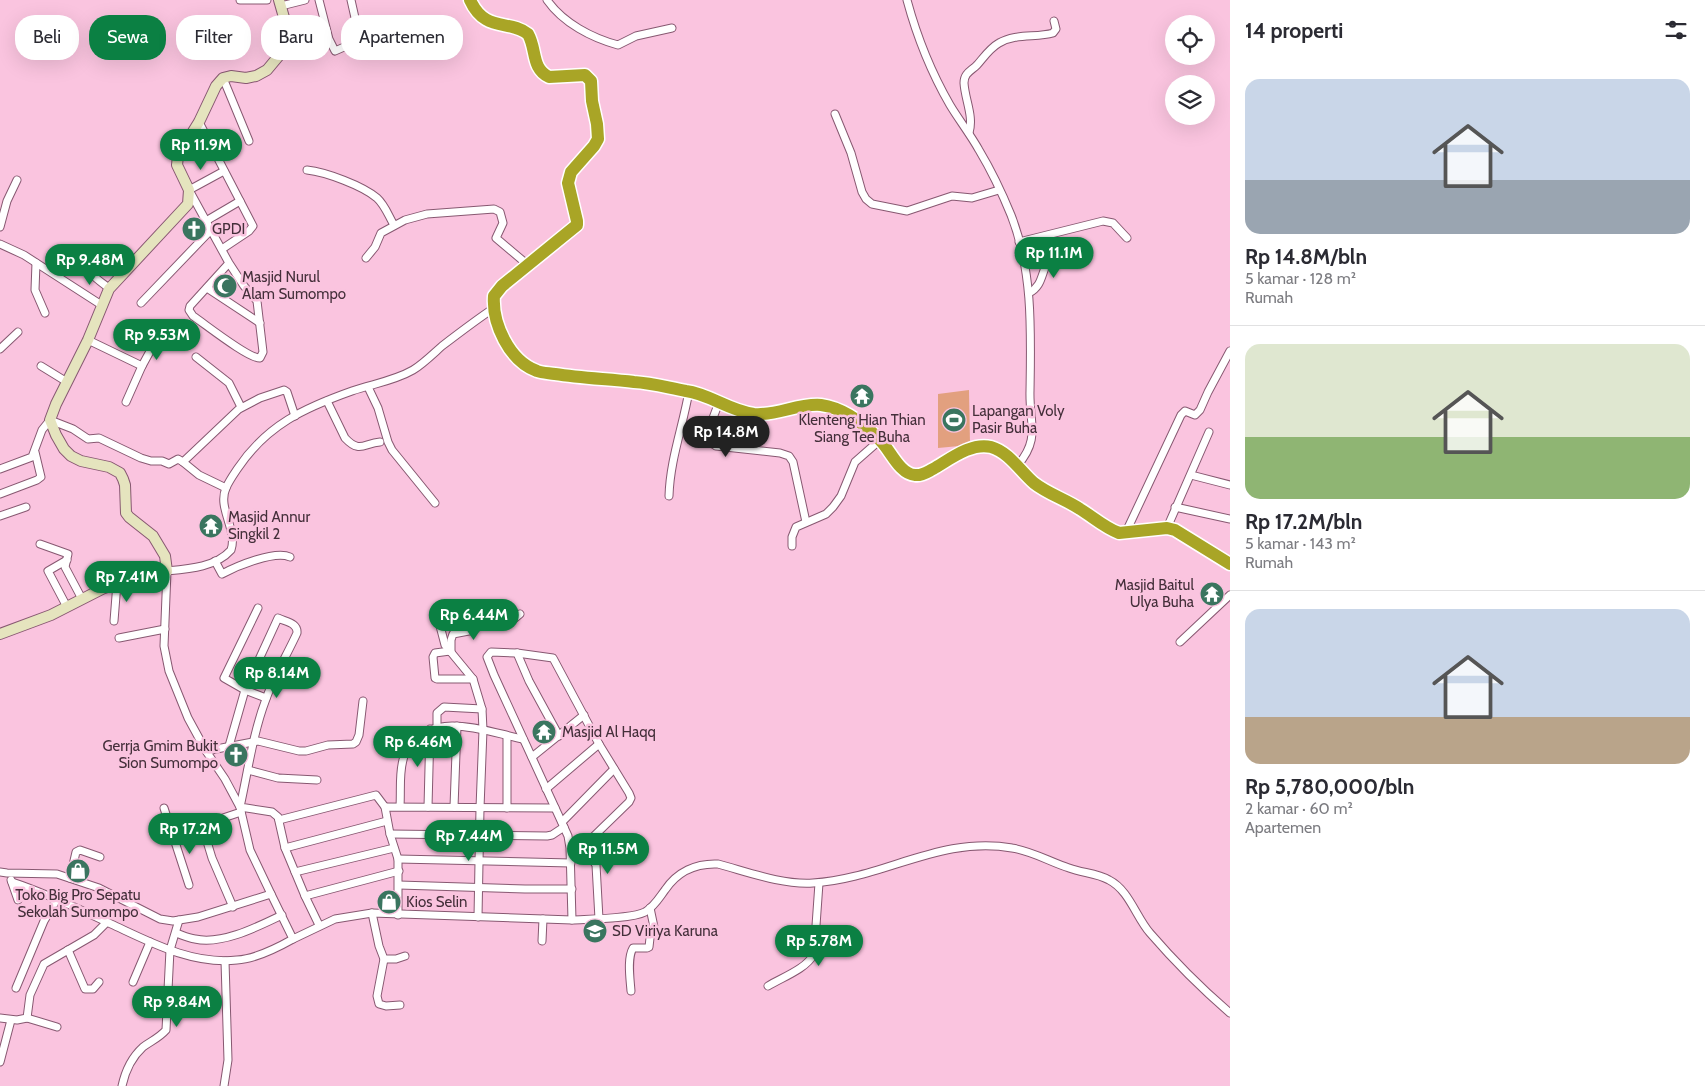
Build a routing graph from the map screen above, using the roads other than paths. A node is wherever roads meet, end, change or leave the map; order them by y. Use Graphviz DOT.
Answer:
graph roads {
  1 [pos="240,0"];
  2 [pos="267,0"];
  3 [pos="305,0"];
  4 [pos="319,0"];
  5 [pos="351,0"];
  6 [pos="470,0"];
  7 [pos="547,0"];
  8 [pos="907,0"];
  9 [pos="280,3"];
  10 [pos="1054,21"];
  11 [pos="672,28"];
  12 [pos="222,78"];
  13 [pos="835,114"];
  14 [pos="199,122"];
  15 [pos="969,133"];
  16 [pos="249,141"];
  17 [pos="307,170"];
  18 [pos="224,171"];
  19 [pos="17,180"];
  20 [pos="189,190"];
  21 [pos="999,190"];
  22 [pos="240,201"];
  23 [pos="206,220"];
  24 [pos="394,226"];
  25 [pos="0,228"];
  26 [pos="211,230"];
  27 [pos="1127,238"];
  28 [pos="1019,242"];
  29 [pos="0,244"];
  30 [pos="222,249"];
  31 [pos="1072,253"];
  32 [pos="366,258"];
  33 [pos="36,263"];
  34 [pos="229,263"];
  35 [pos="528,265"];
  36 [pos="125,272"];
  37 [pos="109,288"];
  38 [pos="207,288"];
  39 [pos="1029,293"];
  40 [pos="141,303"];
  41 [pos="103,306"];
  42 [pos="494,308"];
  43 [pos="45,313"];
  44 [pos="260,323"];
  45 [pos="18,332"];
  46 [pos="88,340"];
  47 [pos="154,344"];
  48 [pos="0,349"];
  49 [pos="1230,351"];
  50 [pos="196,357"];
  51 [pos="41,366"];
  52 [pos="142,366"];
  53 [pos="67,382"];
  54 [pos="368,387"];
  55 [pos="689,391"];
  56 [pos="327,401"];
  57 [pos="126,402"];
  58 [pos="718,402"];
  59 [pos="241,408"];
  60 [pos="295,416"];
  61 [pos="50,420"];
  62 [pos="1209,432"];
  63 [pos="880,440"];
  64 [pos="380,442"];
  65 [pos="35,452"];
  66 [pos="183,462"];
  67 [pos="1017,466"];
  68 [pos="0,469"];
  69 [pos="1191,474"];
  70 [pos="1230,485"];
  71 [pos="226,488"];
  72 [pos="0,494"];
  73 [pos="669,496"];
  74 [pos="435,503"];
  75 [pos="26,507"];
  76 [pos="1175,507"];
  77 [pos="0,516"];
  78 [pos="1230,518"];
  79 [pos="806,522"];
  80 [pos="1167,528"];
  81 [pos="1126,532"];
  82 [pos="40,544"];
  83 [pos="792,546"];
  84 [pos="290,558"];
  85 [pos="67,560"];
  86 [pos="215,562"];
  87 [pos="1230,564"];
  88 [pos="167,571"];
  89 [pos="117,583"];
  90 [pos="1230,595"];
  91 [pos="82,598"];
  92 [pos="67,607"];
  93 [pos="258,608"];
  94 [pos="520,614"];
  95 [pos="114,621"];
  96 [pos="439,622"];
  97 [pos="165,629"];
  98 [pos="0,634"];
  99 [pos="119,638"];
  100 [pos="1180,642"];
  101 [pos="450,651"];
  102 [pos="518,653"];
  103 [pos="473,679"];
  104 [pos="245,690"];
  105 [pos="266,698"];
  106 [pos="363,701"];
  107 [pos="482,709"];
  108 [pos="584,715"];
  109 [pos="458,726"];
  110 [pos="433,728"];
  111 [pos="483,730"];
  112 [pos="507,736"];
  113 [pos="558,736"];
  114 [pos="523,739"];
  115 [pos="253,741"];
  116 [pos="600,744"];
  117 [pos="229,746"];
  118 [pos="206,751"];
  119 [pos="532,757"];
  120 [pos="614,769"];
  121 [pos="248,770"];
  122 [pos="317,780"];
  123 [pos="546,789"];
  124 [pos="400,806"];
  125 [pos="385,807"];
  126 [pos="428,807"];
  127 [pos="454,807"];
  128 [pos="164,808"];
  129 [pos="480,808"];
  130 [pos="507,808"];
  131 [pos="555,808"];
  132 [pos="240,809"];
  133 [pos="279,820"];
  134 [pos="387,821"];
  135 [pos="563,824"];
  136 [pos="202,825"];
  137 [pos="171,832"];
  138 [pos="390,834"];
  139 [pos="480,834"];
  140 [pos="285,848"];
  141 [pos="394,848"];
  142 [pos="570,848"];
  143 [pos="580,853"];
  144 [pos="100,857"];
  145 [pos="398,859"];
  146 [pos="480,861"];
  147 [pos="571,864"];
  148 [pos="399,871"];
  149 [pos="295,872"];
  150 [pos="4,873"];
  151 [pos="70,878"];
  152 [pos="12,882"];
  153 [pos="819,883"];
  154 [pos="189,885"];
  155 [pos="399,885"];
  156 [pos="478,888"];
  157 [pos="572,889"];
  158 [pos="271,894"];
  159 [pos="305,896"];
  160 [pos="57,899"];
  161 [pos="18,900"];
  162 [pos="233,907"];
  163 [pos="650,908"];
  164 [pos="372,914"];
  165 [pos="398,915"];
  166 [pos="282,916"];
  167 [pos="478,917"];
  168 [pos="543,919"];
  169 [pos="599,919"];
  170 [pos="179,920"];
  171 [pos="572,920"];
  172 [pos="107,922"];
  173 [pos="319,925"];
  174 [pos="176,933"];
  175 [pos="293,939"];
  176 [pos="542,941"];
  177 [pos="150,942"];
  178 [pos="68,950"];
  179 [pos="170,950"];
  180 [pos="406,956"];
  181 [pos="384,959"];
  182 [pos="225,961"];
  183 [pos="99,982"];
  184 [pos="133,982"];
  185 [pos="768,986"];
  186 [pos="16,988"];
  187 [pos="631,991"];
  188 [pos="400,1005"];
  189 [pos="1230,1013"];
  190 [pos="0,1018"];
  191 [pos="27,1018"];
  192 [pos="12,1020"];
  193 [pos="57,1027"];
  194 [pos="0,1062"];
  195 [pos="122,1086"];
  196 [pos="224,1086"];
  1 -- 2 [label="street"];
  3 -- 9 [label="street"];
  4 -- 5 [label="street"];
  6 -- 35 [label="highway"];
  7 -- 11 [label="street"];
  8 -- 15 [label="street"];
  9 -- 12 [label="street"];
  10 -- 15 [label="street"];
  12 -- 14 [label="street"];
  12 -- 16 [label="street"];
  13 -- 21 [label="street"];
  14 -- 18 [label="street"];
  14 -- 20 [label="street"];
  15 -- 21 [label="street"];
  17 -- 24 [label="street"];
  18 -- 20 [label="street"];
  18 -- 22 [label="street"];
  19 -- 25 [label="street"];
  20 -- 23 [label="street"];
  20 -- 36 [label="street"];
  21 -- 28 [label="street"];
  22 -- 23 [label="street"];
  22 -- 30 [label="street"];
  23 -- 26 [label="street"];
  24 -- 32 [label="street"];
  24 -- 35 [label="street"];
  26 -- 30 [label="street"];
  26 -- 40 [label="street"];
  27 -- 28 [label="street"];
  28 -- 39 [label="street"];
  29 -- 33 [label="street"];
  30 -- 34 [label="street"];
  31 -- 39 [label="street"];
  33 -- 41 [label="street"];
  33 -- 43 [label="street"];
  34 -- 38 [label="street"];
  34 -- 44 [label="street"];
  35 -- 42 [label="highway"];
  36 -- 37 [label="street"];
  36 -- 37 [label="street"];
  37 -- 41 [label="street"];
  38 -- 44 [label="street"];
  38 -- 44 [label="street"];
  39 -- 67 [label="street"];
  41 -- 46 [label="street"];
  42 -- 54 [label="street"];
  42 -- 55 [label="highway"];
  45 -- 48 [label="street"];
  46 -- 52 [label="street"];
  46 -- 53 [label="street"];
  47 -- 52 [label="street"];
  49 -- 81 [label="street"];
  50 -- 59 [label="street"];
  51 -- 53 [label="street"];
  52 -- 57 [label="street"];
  53 -- 61 [label="street"];
  54 -- 56 [label="street"];
  54 -- 74 [label="street"];
  55 -- 58 [label="highway"];
  55 -- 73 [label="street"];
  56 -- 60 [label="street"];
  56 -- 64 [label="street"];
  58 -- 63 [label="highway"];
  58 -- 79 [label="street"];
  59 -- 60 [label="street"];
  59 -- 66 [label="street"];
  60 -- 71 [label="street"];
  61 -- 65 [label="street"];
  61 -- 66 [label="street"];
  61 -- 88 [label="street"];
  62 -- 69 [label="street"];
  63 -- 67 [label="highway"];
  63 -- 79 [label="street"];
  65 -- 68 [label="street"];
  65 -- 72 [label="street"];
  66 -- 71 [label="street"];
  67 -- 81 [label="highway"];
  69 -- 70 [label="street"];
  69 -- 76 [label="street"];
  71 -- 86 [label="street"];
  75 -- 77 [label="street"];
  76 -- 78 [label="street"];
  76 -- 80 [label="street"];
  79 -- 83 [label="street"];
  80 -- 81 [label="highway"];
  80 -- 87 [label="highway"];
  82 -- 85 [label="street"];
  84 -- 86 [label="street"];
  85 -- 91 [label="street"];
  85 -- 92 [label="street"];
  86 -- 88 [label="street"];
  88 -- 89 [label="street"];
  88 -- 97 [label="street"];
  89 -- 91 [label="street"];
  89 -- 95 [label="street"];
  90 -- 100 [label="street"];
  91 -- 92 [label="street"];
  92 -- 98 [label="street"];
  93 -- 104 [label="street"];
  94 -- 101 [label="street"];
  96 -- 101 [label="street"];
  97 -- 99 [label="street"];
  97 -- 118 [label="street"];
  101 -- 103 [label="street"];
  101 -- 103 [label="street"];
  102 -- 108 [label="street"];
  102 -- 113 [label="street"];
  102 -- 114 [label="street"];
  103 -- 107 [label="street"];
  104 -- 105 [label="street"];
  104 -- 105 [label="street"];
  104 -- 117 [label="street"];
  105 -- 115 [label="street"];
  106 -- 115 [label="street"];
  107 -- 110 [label="street"];
  107 -- 111 [label="street"];
  108 -- 113 [label="street"];
  108 -- 116 [label="street"];
  109 -- 110 [label="street"];
  109 -- 111 [label="street"];
  109 -- 127 [label="street"];
  110 -- 124 [label="street"];
  110 -- 126 [label="street"];
  111 -- 112 [label="street"];
  111 -- 129 [label="street"];
  112 -- 114 [label="street"];
  112 -- 130 [label="street"];
  113 -- 119 [label="street"];
  114 -- 119 [label="street"];
  115 -- 117 [label="street"];
  115 -- 121 [label="street"];
  116 -- 120 [label="street"];
  116 -- 123 [label="street"];
  117 -- 118 [label="street"];
  118 -- 132 [label="street"];
  119 -- 123 [label="street"];
  120 -- 135 [label="street"];
  120 -- 143 [label="street"];
  121 -- 122 [label="street"];
  121 -- 132 [label="street"];
  123 -- 131 [label="street"];
  124 -- 125 [label="street"];
  124 -- 126 [label="street"];
  125 -- 133 [label="street"];
  125 -- 134 [label="street"];
  126 -- 127 [label="street"];
  127 -- 129 [label="street"];
  128 -- 137 [label="street"];
  129 -- 130 [label="street"];
  129 -- 139 [label="street"];
  130 -- 131 [label="street"];
  131 -- 135 [label="street"];
  132 -- 133 [label="street"];
  132 -- 136 [label="street"];
  132 -- 158 [label="street"];
  133 -- 140 [label="street"];
  134 -- 138 [label="street"];
  134 -- 140 [label="street"];
  135 -- 139 [label="street"];
  135 -- 142 [label="street"];
  136 -- 137 [label="street"];
  136 -- 162 [label="street"];
  137 -- 154 [label="street"];
  138 -- 139 [label="street"];
  138 -- 141 [label="street"];
  139 -- 146 [label="street"];
  140 -- 149 [label="street"];
  141 -- 145 [label="street"];
  141 -- 149 [label="street"];
  142 -- 143 [label="street"];
  142 -- 147 [label="street"];
  143 -- 169 [label="street"];
  144 -- 151 [label="street"];
  145 -- 146 [label="street"];
  145 -- 148 [label="street"];
  146 -- 147 [label="street"];
  146 -- 156 [label="street"];
  147 -- 157 [label="street"];
  148 -- 155 [label="street"];
  148 -- 159 [label="street"];
  149 -- 159 [label="street"];
  150 -- 151 [label="street"];
  150 -- 152 [label="street"];
  151 -- 170 [label="street"];
  152 -- 160 [label="street"];
  152 -- 161 [label="street"];
  153 -- 163 [label="street"];
  153 -- 185 [label="street"];
  153 -- 189 [label="street"];
  155 -- 156 [label="street"];
  155 -- 165 [label="street"];
  156 -- 157 [label="street"];
  156 -- 167 [label="street"];
  157 -- 171 [label="street"];
  158 -- 162 [label="street"];
  158 -- 166 [label="street"];
  159 -- 173 [label="street"];
  160 -- 172 [label="street"];
  160 -- 186 [label="street"];
  162 -- 170 [label="street"];
  163 -- 169 [label="street"];
  163 -- 187 [label="street"];
  164 -- 165 [label="street"];
  164 -- 173 [label="street"];
  164 -- 181 [label="street"];
  165 -- 167 [label="street"];
  166 -- 174 [label="street"];
  166 -- 175 [label="street"];
  167 -- 168 [label="street"];
  168 -- 171 [label="street"];
  168 -- 176 [label="street"];
  169 -- 171 [label="street"];
  170 -- 174 [label="street"];
  172 -- 177 [label="street"];
  172 -- 178 [label="street"];
  173 -- 175 [label="street"];
  174 -- 179 [label="street"];
  175 -- 182 [label="street"];
  177 -- 179 [label="street"];
  177 -- 184 [label="street"];
  178 -- 183 [label="street"];
  178 -- 191 [label="street"];
  179 -- 182 [label="street"];
  179 -- 195 [label="street"];
  180 -- 181 [label="street"];
  181 -- 188 [label="street"];
  182 -- 196 [label="street"];
  190 -- 192 [label="street"];
  191 -- 192 [label="street"];
  191 -- 193 [label="street"];
  192 -- 194 [label="street"];
}
